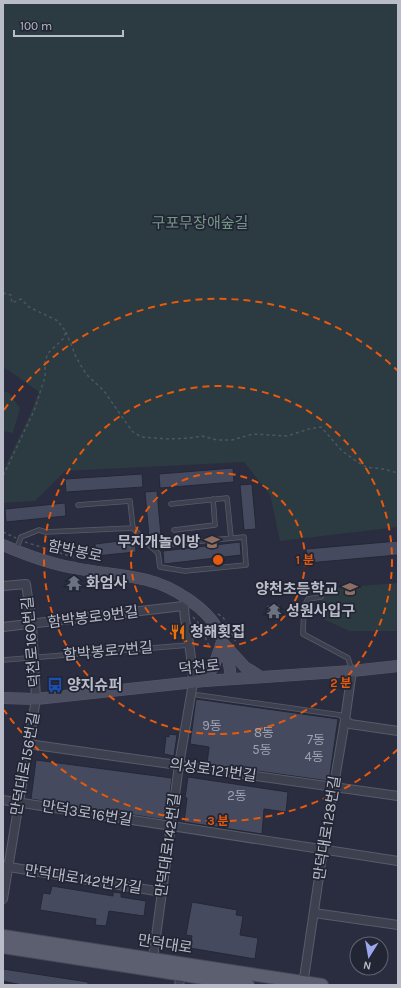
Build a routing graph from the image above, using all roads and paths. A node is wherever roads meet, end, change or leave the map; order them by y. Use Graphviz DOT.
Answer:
graph roads {
  1 [pos="3,293"];
  2 [pos="66,332"];
  3 [pos="398,473"];
  4 [pos="3,476"];
  5 [pos="212,499"];
  6 [pos="171,504"];
  7 [pos="78,505"];
  8 [pos="133,528"];
  9 [pos="174,530"];
  10 [pos="230,538"];
  11 [pos="3,545"];
  12 [pos="150,546"];
  13 [pos="16,551"];
  14 [pos="3,586"];
  15 [pos="321,597"];
  16 [pos="184,602"];
  17 [pos="32,624"];
  18 [pos="3,627"];
  19 [pos="222,642"];
  20 [pos="189,645"];
  21 [pos="211,651"];
  22 [pos="33,657"];
  23 [pos="3,660"];
  24 [pos="398,666"];
  25 [pos="352,671"];
  26 [pos="261,677"];
  27 [pos="231,679"];
  28 [pos="198,682"];
  29 [pos="198,695"];
  30 [pos="3,698"];
  31 [pos="36,699"];
  32 [pos="345,720"];
  33 [pos="398,731"];
  34 [pos="28,744"];
  35 [pos="179,765"];
  36 [pos="333,788"];
  37 [pos="398,796"];
  38 [pos="3,800"];
  39 [pos="19,802"];
  40 [pos="171,826"];
  41 [pos="323,850"];
  42 [pos="398,861"];
  43 [pos="6,867"];
  44 [pos="162,892"];
  45 [pos="3,900"];
  46 [pos="314,913"];
  47 [pos="398,925"];
  48 [pos="3,936"];
  49 [pos="3,948"];
  50 [pos="153,959"];
  51 [pos="180,980"];
  52 [pos="303,983"];
  53 [pos="248,985"];
  54 [pos="322,985"];
  1 -- 2 [label="path"];
  2 -- 3 [label="path"];
  2 -- 4 [label="path"];
  5 -- 6 [label="lane"];
  5 -- 9 [label="lane"];
  5 -- 10 [label="lane"];
  7 -- 8 [label="lane"];
  8 -- 12 [label="lane"];
  8 -- 13 [label="lane"];
  10 -- 12 [label="lane"];
  10 -- 12 [label="lane"];
  11 -- 13 [label="main road, 함박봉로"];
  13 -- 16 [label="main road, 함박봉로"];
  14 -- 17 [label="street, 덕천로160번길"];
  15 -- 25 [label="lane"];
  16 -- 17 [label="street, 함박봉로9번길"];
  16 -- 19 [label="main road, 함박봉로"];
  16 -- 20 [label="street"];
  16 -- 21 [label="path"];
  17 -- 18 [label="street, 함박봉로9번길"];
  17 -- 22 [label="street, 덕천로160번길"];
  19 -- 26 [label="main road"];
  19 -- 27 [label="main road, 함박봉로"];
  19 -- 28 [label="main road"];
  20 -- 22 [label="lane, 함박봉로7번길"];
  20 -- 28 [label="street, 만덕대로142번길"];
  22 -- 23 [label="lane, 함박봉로7번길"];
  22 -- 31 [label="street, 덕천로160번길"];
  24 -- 25 [label="main road, 덕천로"];
  25 -- 26 [label="main road, 덕천로"];
  25 -- 32 [label="street, 만덕대로128번길"];
  26 -- 27 [label="main road, 덕천로"];
  27 -- 28 [label="main road, 덕천로"];
  28 -- 31 [label="main road, 덕천로"];
  28 -- 35 [label="street, 만덕대로142번길"];
  29 -- 32 [label="lane"];
  30 -- 31 [label="main road, 덕천로"];
  31 -- 34 [label="street, 만덕대로156번길"];
  32 -- 33 [label="street"];
  32 -- 36 [label="street, 만덕대로128번길"];
  34 -- 35 [label="street, 의성로121번길"];
  34 -- 39 [label="street, 만덕대로156번길"];
  35 -- 36 [label="street, 의성로121번길"];
  35 -- 40 [label="street, 만덕대로142번길"];
  36 -- 37 [label="street, 의성로121번길"];
  36 -- 41 [label="street, 만덕대로128번길"];
  38 -- 39 [label="street, 만덕3로16번길"];
  39 -- 40 [label="street, 만덕3로16번길"];
  39 -- 43 [label="street, 만덕대로156번길"];
  40 -- 41 [label="street, 만덕3로16번길"];
  40 -- 44 [label="street, 만덕대로142번길"];
  41 -- 42 [label="street, 만덕3로16번길"];
  41 -- 46 [label="street, 만덕대로128번길"];
  43 -- 44 [label="street, 만덕대로142번가길"];
  43 -- 45 [label="street, 만덕대로156번길"];
  44 -- 50 [label="street, 만덕대로142번길"];
  46 -- 47 [label="street"];
  46 -- 52 [label="street, 만덕대로128번길"];
  48 -- 50 [label="main road, 만덕대로"];
  49 -- 51 [label="main road, 만덕대로"];
  50 -- 52 [label="main road, 만덕대로"];
  51 -- 53 [label="main road, 만덕대로"];
  52 -- 54 [label="main road, 만덕대로"];
}
